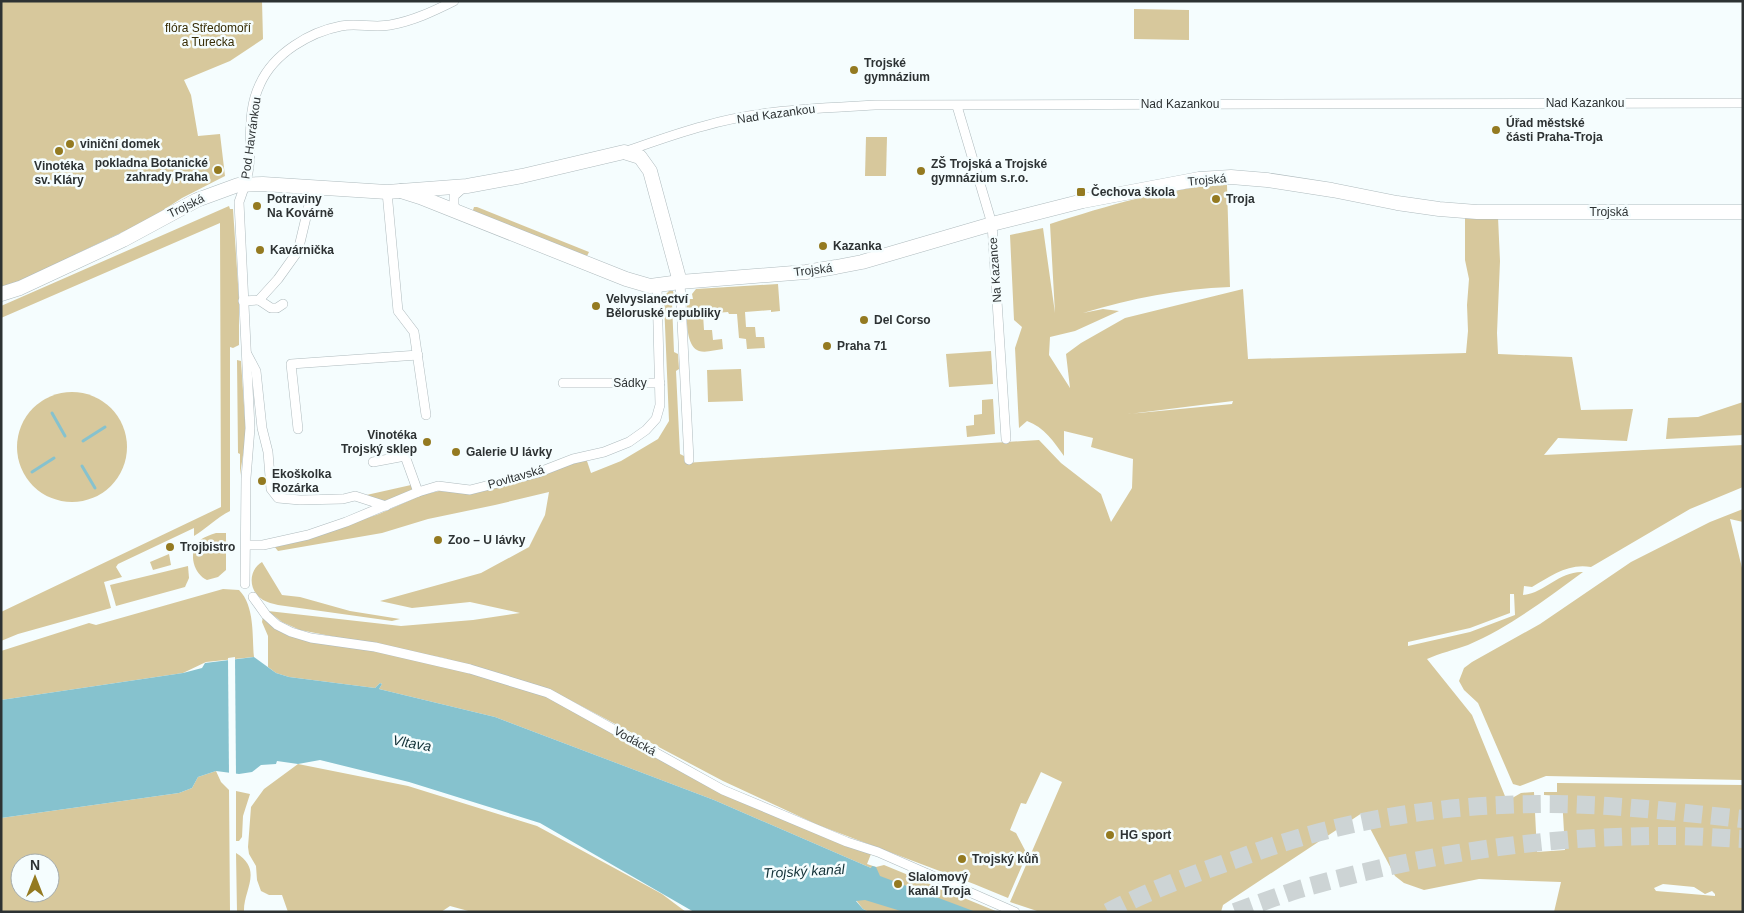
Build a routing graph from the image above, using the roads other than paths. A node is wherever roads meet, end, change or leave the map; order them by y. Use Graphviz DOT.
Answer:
graph roads {
  1 [pos="454,1"];
  2 [pos="1743,103"];
  3 [pos="957,106"];
  4 [pos="624,152"];
  5 [pos="245,184"];
  6 [pos="467,186"];
  7 [pos="313,188"];
  8 [pos="394,191"];
  9 [pos="457,212"];
  10 [pos="1743,212"];
  11 [pos="992,224"];
  12 [pos="680,282"];
  13 [pos="657,286"];
  14 [pos="1,294"];
  15 [pos="259,300"];
  16 [pos="243,301"];
  17 [pos="283,304"];
  18 [pos="246,352"];
  19 [pos="418,355"];
  20 [pos="563,383"];
  21 [pos="660,383"];
  22 [pos="426,415"];
  23 [pos="298,429"];
  24 [pos="1006,439"];
  25 [pos="689,460"];
  26 [pos="373,462"];
  27 [pos="418,492"];
  28 [pos="386,506"];
  29 [pos="246,545"];
  30 [pos="244,584"];
  31 [pos="253,597"];
  32 [pos="1015,912"];
  1 -- 5 [label="street, Pod Havránkou"];
  2 -- 3 [label="street, Nad Kazankou"];
  3 -- 4 [label="street, Nad Kazankou"];
  3 -- 11 [label="street, Na Kazance"];
  4 -- 6 [label="street, Trojská"];
  4 -- 12 [label="street"];
  5 -- 7 [label="street, Trojská"];
  5 -- 14 [label="street, Trojská"];
  5 -- 16 [label="street, Pod Havránkou"];
  6 -- 8 [label="street, Trojská"];
  6 -- 9 [label="street"];
  7 -- 8 [label="street, Trojská"];
  7 -- 15 [label="street"];
  8 -- 9 [label="street, Trojská"];
  8 -- 19 [label="street"];
  9 -- 13 [label="street, Trojská"];
  10 -- 11 [label="street, Trojská"];
  11 -- 12 [label="street, Trojská"];
  11 -- 24 [label="street, Na Kazance"];
  12 -- 13 [label="street, Trojská"];
  12 -- 25 [label="street"];
  13 -- 21 [label="street, Sádky"];
  15 -- 16 [label="street"];
  15 -- 17 [label="street"];
  16 -- 18 [label="street, Pod Havránkou"];
  18 -- 28 [label="street, Pod Havránkou"];
  18 -- 29 [label="street, Pod Havránkou"];
  19 -- 22 [label="street"];
  19 -- 23 [label="street"];
  20 -- 21 [label="street, Sádky"];
  21 -- 27 [label="street, Povltavská"];
  26 -- 27 [label="street"];
  27 -- 28 [label="street, Povltavská"];
  28 -- 29 [label="street, Povltavská"];
  29 -- 30 [label="street"];
  31 -- 32 [label="street, Vodácká"];
}
